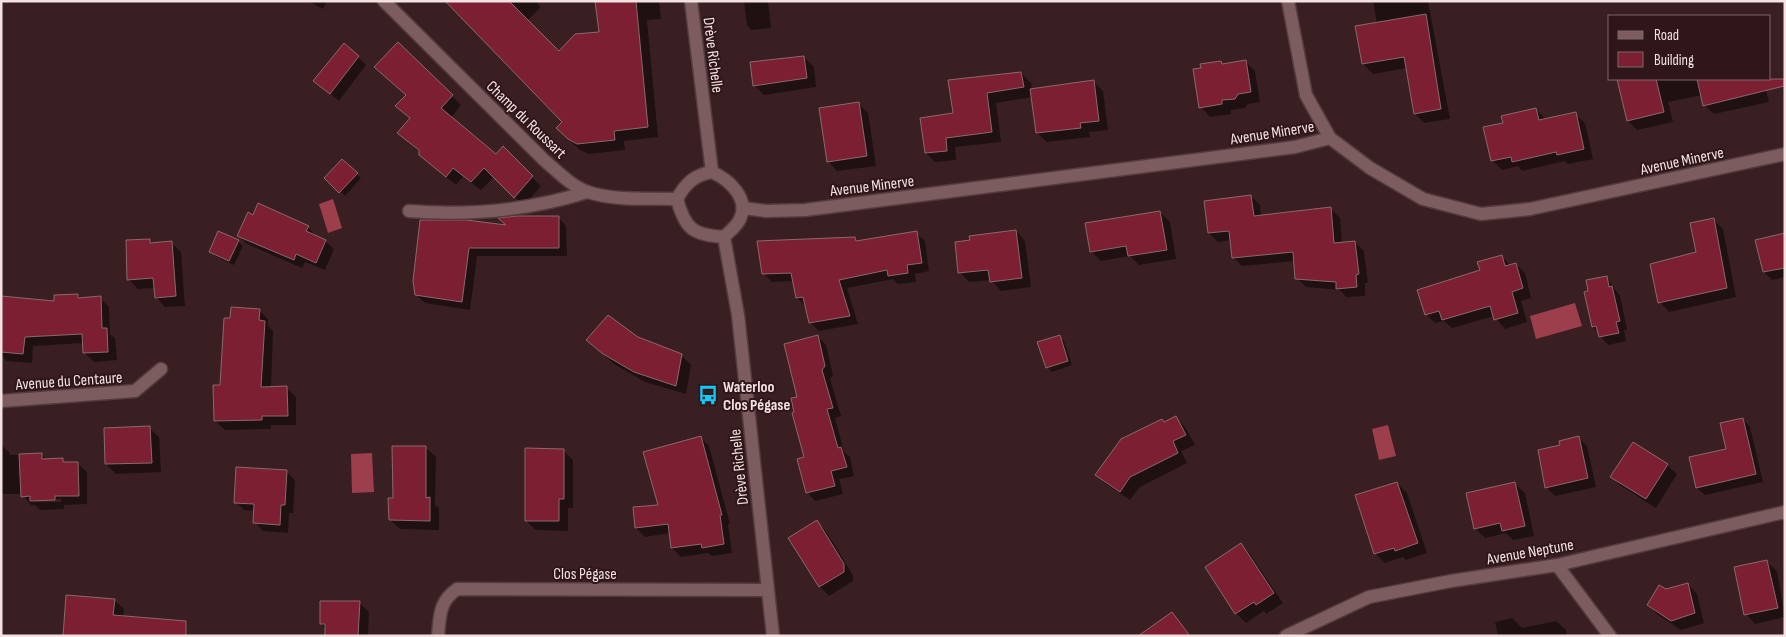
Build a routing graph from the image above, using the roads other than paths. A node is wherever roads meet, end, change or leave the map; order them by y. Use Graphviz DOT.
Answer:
graph roads {
  1 [pos="384,1"];
  2 [pos="690,1"];
  3 [pos="1288,1"];
  4 [pos="1330,138"];
  5 [pos="1785,154"];
  6 [pos="712,172"];
  7 [pos="587,192"];
  8 [pos="677,199"];
  9 [pos="743,208"];
  10 [pos="409,211"];
  11 [pos="724,236"];
  12 [pos="161,369"];
  13 [pos="1,400"];
  14 [pos="1785,512"];
  15 [pos="1557,565"];
  16 [pos="767,590"];
  17 [pos="438,636"];
  18 [pos="773,636"];
  19 [pos="1286,636"];
  20 [pos="1610,636"];
  1 -- 7 [label="street, Champ du Roussart"];
  2 -- 6 [label="street, Drève Richelle"];
  3 -- 4 [label="street"];
  4 -- 5 [label="street, Avenue Minerve"];
  4 -- 9 [label="street, Avenue Minerve"];
  6 -- 8 [label="street"];
  6 -- 9 [label="street"];
  7 -- 8 [label="street, Champ du Roussart"];
  7 -- 10 [label="street"];
  8 -- 11 [label="street"];
  9 -- 11 [label="street"];
  11 -- 16 [label="street, Drève Richelle"];
  12 -- 13 [label="street, Avenue du Centaure"];
  14 -- 15 [label="street, Avenue Neptune"];
  15 -- 19 [label="street, Avenue Neptune"];
  15 -- 20 [label="street"];
  16 -- 17 [label="street, Clos Pégase"];
  16 -- 18 [label="street, Drève Richelle"];
}
